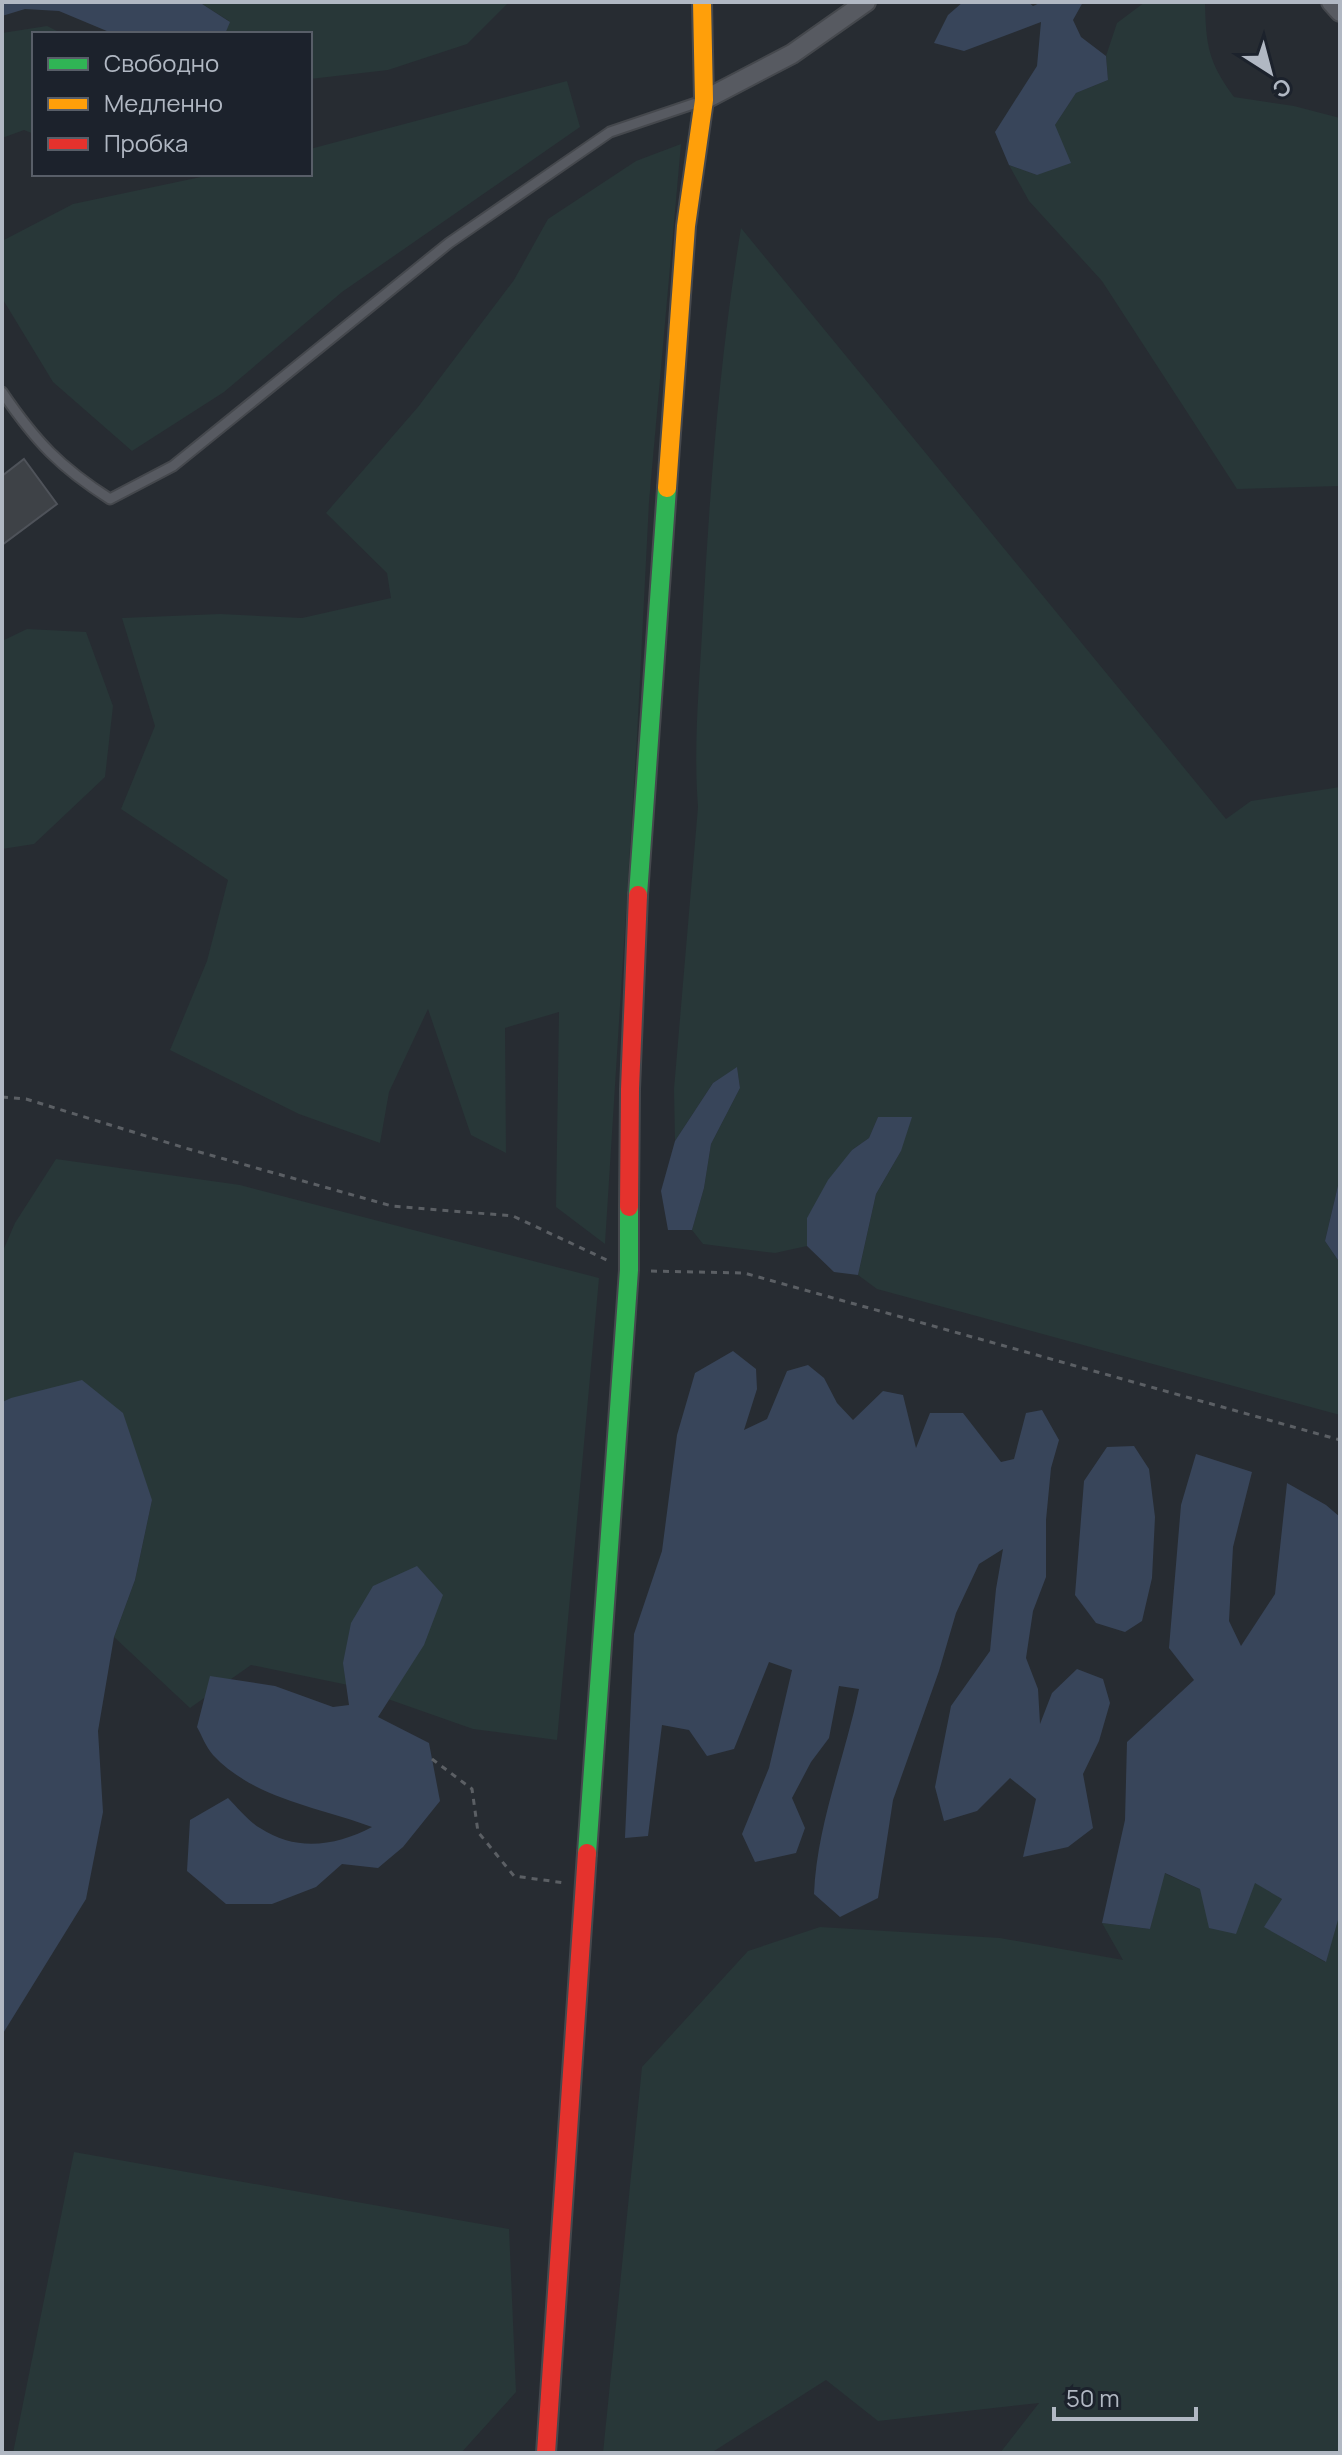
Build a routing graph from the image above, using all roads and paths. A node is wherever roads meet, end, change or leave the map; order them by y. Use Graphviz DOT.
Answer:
graph roads {
  1 [pos="702,2"];
  2 [pos="866,2"];
  3 [pos="1331,2"];
  4 [pos="1340,12"];
  5 [pos="704,100"];
  6 [pos="2,392"];
  7 [pos="2,1097"];
  8 [pos="629,1270"];
  9 [pos="1340,1440"];
  10 [pos="432,1759"];
  11 [pos="585,1886"];
  12 [pos="546,2453"];
  1 -- 5 [label="street"];
  2 -- 5 [label="street"];
  3 -- 4 [label="street"];
  5 -- 6 [label="lane"];
  5 -- 8 [label="street"];
  7 -- 8 [label="path"];
  8 -- 9 [label="path"];
  8 -- 11 [label="street"];
  10 -- 11 [label="path"];
  11 -- 12 [label="street"];
}
